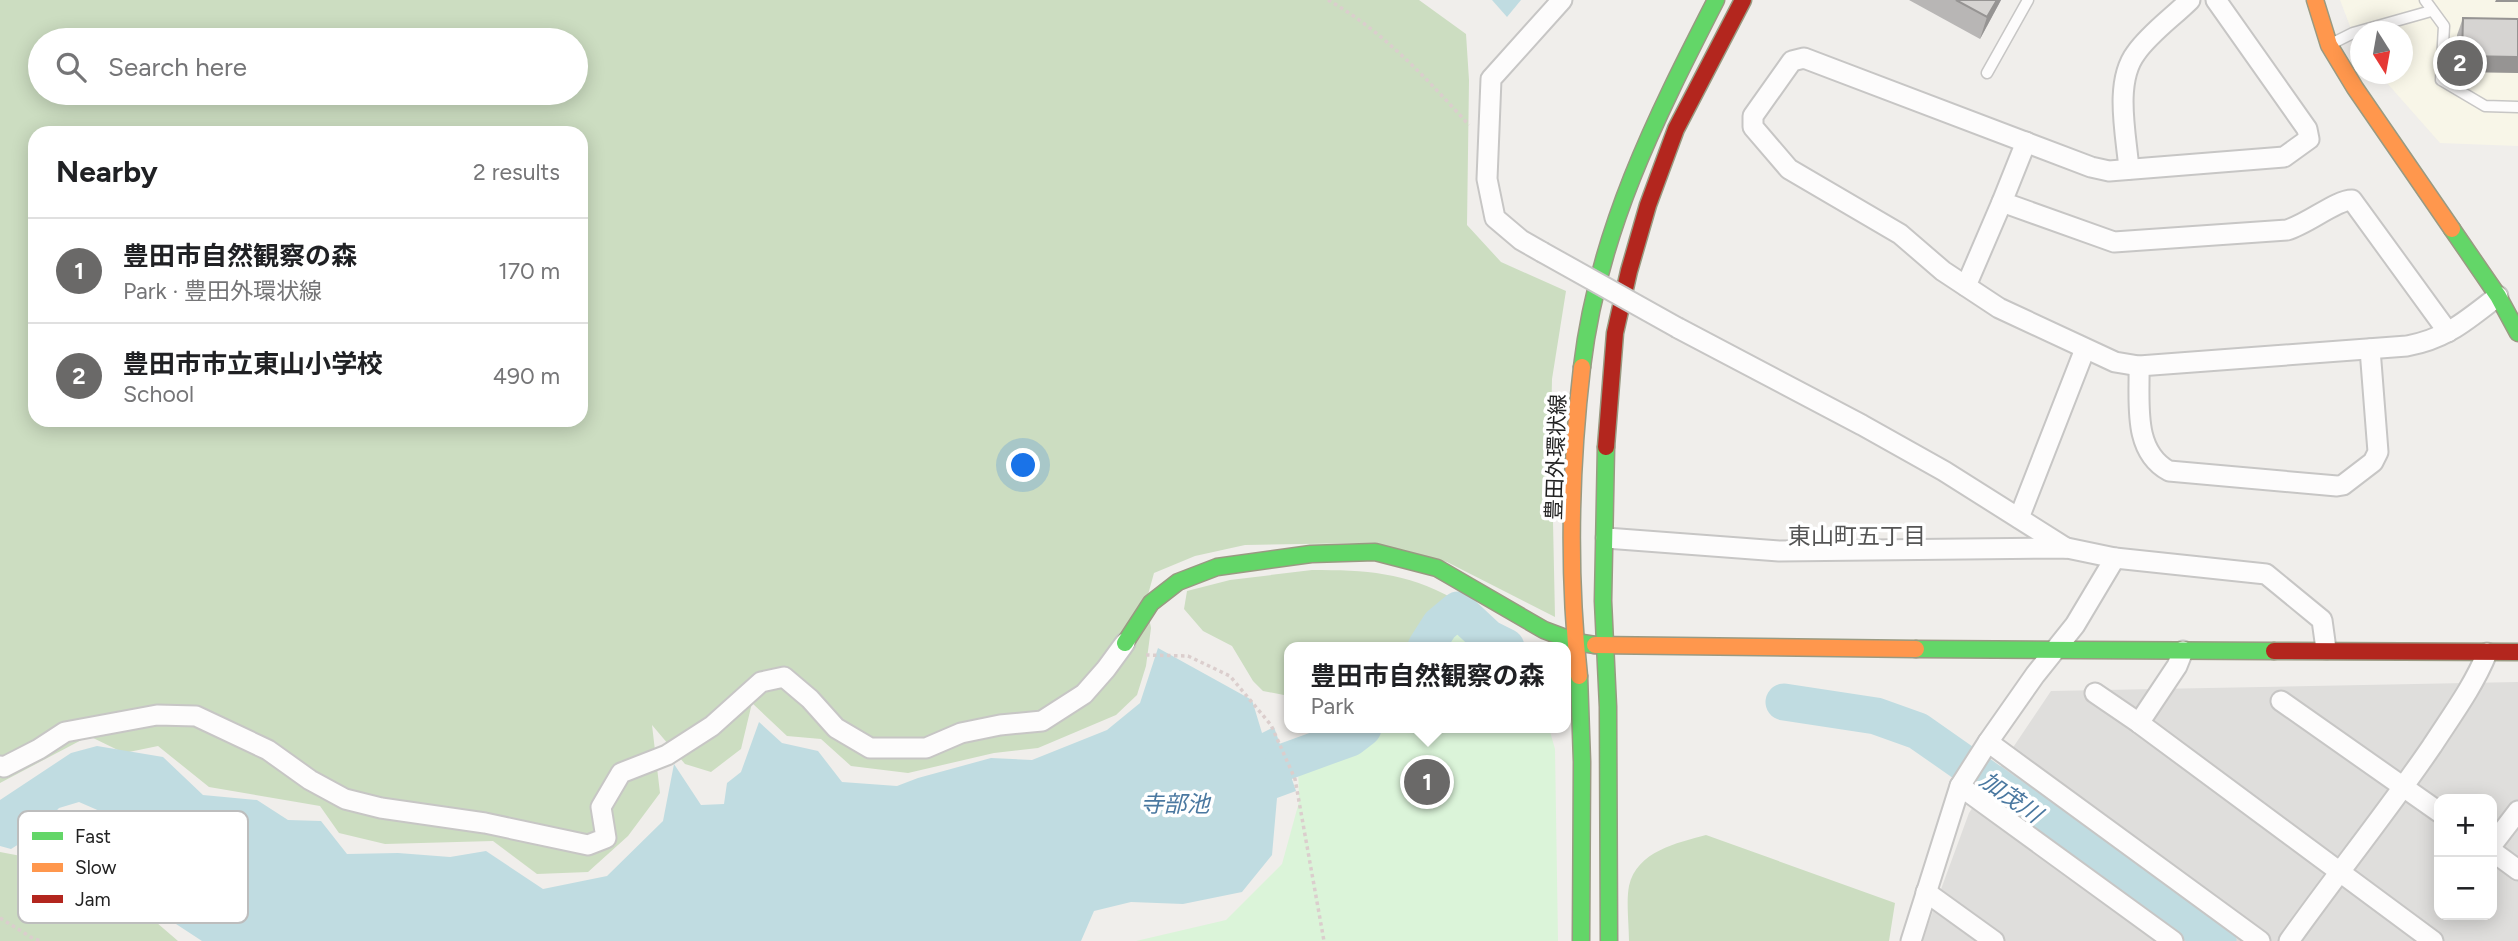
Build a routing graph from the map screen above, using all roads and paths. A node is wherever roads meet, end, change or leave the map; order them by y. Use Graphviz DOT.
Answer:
graph roads {
  1 [pos="1328,0"];
  2 [pos="1562,0"];
  3 [pos="1716,0"];
  4 [pos="1743,0"];
  5 [pos="2028,0"];
  6 [pos="2190,0"];
  7 [pos="2216,0"];
  8 [pos="2315,0"];
  9 [pos="2425,0"];
  10 [pos="2431,11"];
  11 [pos="2329,45"];
  12 [pos="1987,73"];
  13 [pos="2518,107"];
  14 [pos="2026,142"];
  15 [pos="1488,144"];
  16 [pos="2129,169"];
  17 [pos="2002,202"];
  18 [pos="1965,286"];
  19 [pos="2498,296"];
  20 [pos="2448,332"];
  21 [pos="2518,333"];
  22 [pos="2085,349"];
  23 [pos="2370,349"];
  24 [pos="2139,366"];
  25 [pos="2019,518"];
  26 [pos="1606,538"];
  27 [pos="2067,548"];
  28 [pos="2115,558"];
  29 [pos="1576,642"];
  30 [pos="1125,643"];
  31 [pos="1605,647"];
  32 [pos="2055,649"];
  33 [pos="2326,649"];
  34 [pos="2183,651"];
  35 [pos="2518,652"];
  36 [pos="2487,653"];
  37 [pos="2095,693"];
  38 [pos="2281,701"];
  39 [pos="2139,723"];
  40 [pos="1987,742"];
  41 [pos="0,766"];
  42 [pos="1961,785"];
  43 [pos="2404,786"];
  44 [pos="2434,808"];
  45 [pos="2518,811"];
  46 [pos="2497,841"];
  47 [pos="2497,852"];
  48 [pos="2518,870"];
  49 [pos="2338,871"];
  50 [pos="1926,892"];
  51 [pos="0,918"];
  52 [pos="43,941"];
  53 [pos="1324,941"];
  54 [pos="1581,941"];
  55 [pos="1609,941"];
  56 [pos="1911,941"];
  57 [pos="1994,941"];
  58 [pos="2173,941"];
  59 [pos="2260,941"];
  60 [pos="2289,941"];
  61 [pos="2434,941"];
  1 -- 15 [label="path"];
  2 -- 15 [label="street"];
  3 -- 29 [label="street, 豊田外環状線"];
  4 -- 26 [label="street"];
  5 -- 12 [label="lane"];
  6 -- 16 [label="street"];
  7 -- 16 [label="street"];
  8 -- 11 [label="street"];
  9 -- 10 [label="lane"];
  10 -- 11 [label="lane"];
  10 -- 13 [label="lane"];
  11 -- 19 [label="street"];
  14 -- 16 [label="street"];
  14 -- 17 [label="street"];
  14 -- 18 [label="street"];
  15 -- 25 [label="street, bridge"];
  17 -- 18 [label="street"];
  17 -- 20 [label="street"];
  18 -- 22 [label="street"];
  19 -- 20 [label="street"];
  19 -- 21 [label="street"];
  20 -- 23 [label="street"];
  22 -- 24 [label="street"];
  22 -- 25 [label="street"];
  23 -- 24 [label="street"];
  23 -- 24 [label="street"];
  25 -- 27 [label="street"];
  26 -- 27 [label="street"];
  26 -- 31 [label="street"];
  27 -- 28 [label="street"];
  28 -- 32 [label="street"];
  28 -- 33 [label="street"];
  29 -- 30 [label="street"];
  29 -- 31 [label="street"];
  29 -- 54 [label="street, 豊田外環状線"];
  30 -- 41 [label="street"];
  30 -- 53 [label="path"];
  31 -- 32 [label="street"];
  31 -- 55 [label="street"];
  32 -- 34 [label="street"];
  32 -- 40 [label="street"];
  33 -- 34 [label="street"];
  33 -- 36 [label="street"];
  34 -- 39 [label="street"];
  35 -- 36 [label="street"];
  36 -- 43 [label="street"];
  37 -- 39 [label="street"];
  38 -- 43 [label="street"];
  39 -- 49 [label="street"];
  40 -- 42 [label="street"];
  40 -- 59 [label="street"];
  42 -- 50 [label="street"];
  42 -- 58 [label="street"];
  43 -- 44 [label="street"];
  43 -- 49 [label="street"];
  45 -- 46 [label="street"];
  47 -- 48 [label="street"];
  49 -- 60 [label="street"];
  49 -- 61 [label="street"];
  50 -- 56 [label="street"];
  50 -- 57 [label="street"];
  51 -- 52 [label="path"];
}
